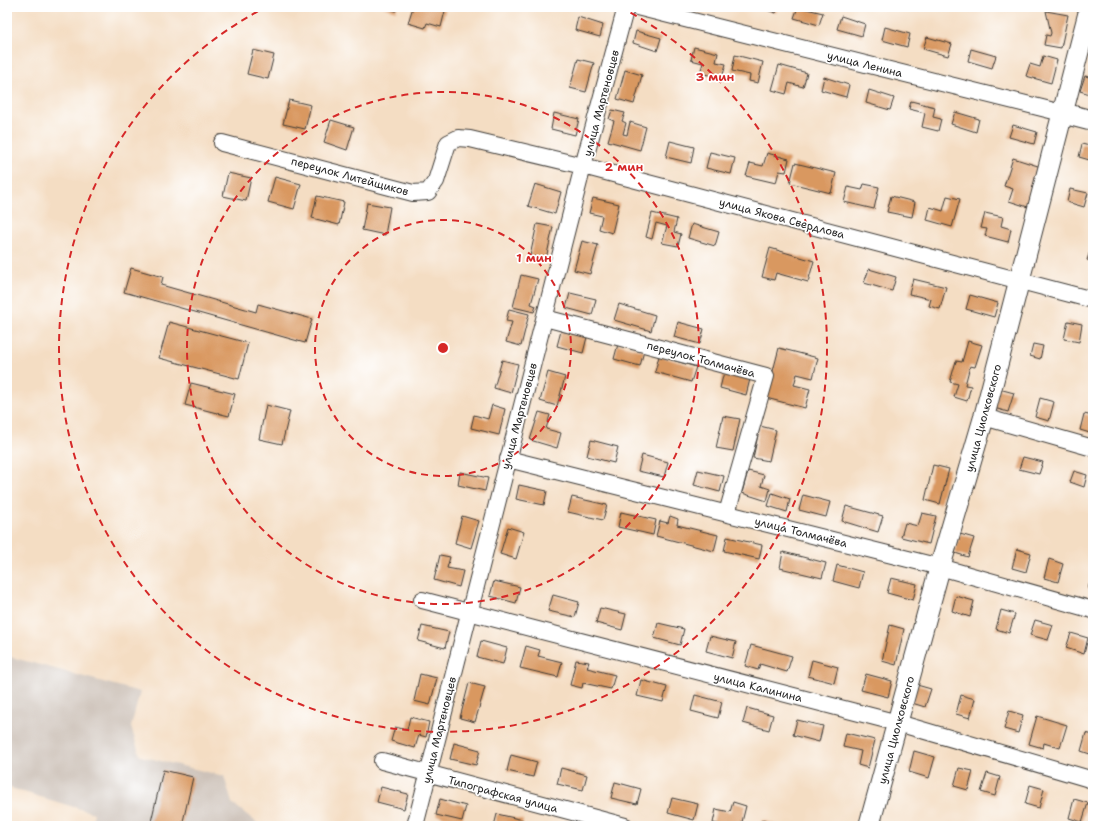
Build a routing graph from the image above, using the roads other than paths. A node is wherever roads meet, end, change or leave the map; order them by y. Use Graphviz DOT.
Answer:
graph roads {
  1 [pos="626,7"];
  2 [pos="637,7"];
  3 [pos="1090,7"];
  4 [pos="1062,113"];
  5 [pos="1093,121"];
  6 [pos="470,139"];
  7 [pos="222,143"];
  8 [pos="584,166"];
  9 [pos="1020,281"];
  10 [pos="1093,300"];
  11 [pos="545,318"];
  12 [pos="984,417"];
  13 [pos="1093,448"];
  14 [pos="508,458"];
  15 [pos="727,513"];
  16 [pos="940,567"];
  17 [pos="422,600"];
  18 [pos="1093,610"];
  19 [pos="470,612"];
  20 [pos="898,723"];
  21 [pos="382,761"];
  22 [pos="428,774"];
  23 [pos="1093,780"];
  24 [pos="415,826"];
  25 [pos="625,826"];
  26 [pos="869,826"];
  1 -- 8 [label="street, улица Мартеновцев"];
  2 -- 4 [label="street, улица Ленина"];
  3 -- 4 [label="main road, улица Циолковского"];
  4 -- 5 [label="main road, улица Ленина"];
  4 -- 9 [label="main road, улица Циолковского"];
  6 -- 7 [label="street, переулок Литейщиков"];
  6 -- 8 [label="street, улица Якова Свердлова"];
  8 -- 9 [label="street, улица Якова Свердлова"];
  8 -- 11 [label="street, улица Мартеновцев"];
  9 -- 10 [label="street, улица Якова Свердлова"];
  9 -- 12 [label="main road, улица Циолковского"];
  11 -- 14 [label="street, улица Мартеновцев"];
  11 -- 15 [label="street, переулок Толмачёва"];
  12 -- 13 [label="street"];
  12 -- 16 [label="main road, улица Циолковского"];
  14 -- 15 [label="street, улица Толмачёва"];
  14 -- 19 [label="street, улица Мартеновцев"];
  15 -- 16 [label="street, улица Толмачёва"];
  16 -- 18 [label="street, улица Толмачёва"];
  16 -- 20 [label="main road, улица Циолковского"];
  17 -- 19 [label="street, улица Калинина"];
  19 -- 20 [label="street, улица Калинина"];
  19 -- 22 [label="street, улица Мартеновцев"];
  20 -- 23 [label="street, улица Калинина"];
  20 -- 26 [label="main road, улица Циолковского"];
  21 -- 22 [label="street, Типографская улица"];
  22 -- 24 [label="street, улица Мартеновцев"];
  22 -- 25 [label="street, Типографская улица"];
}
